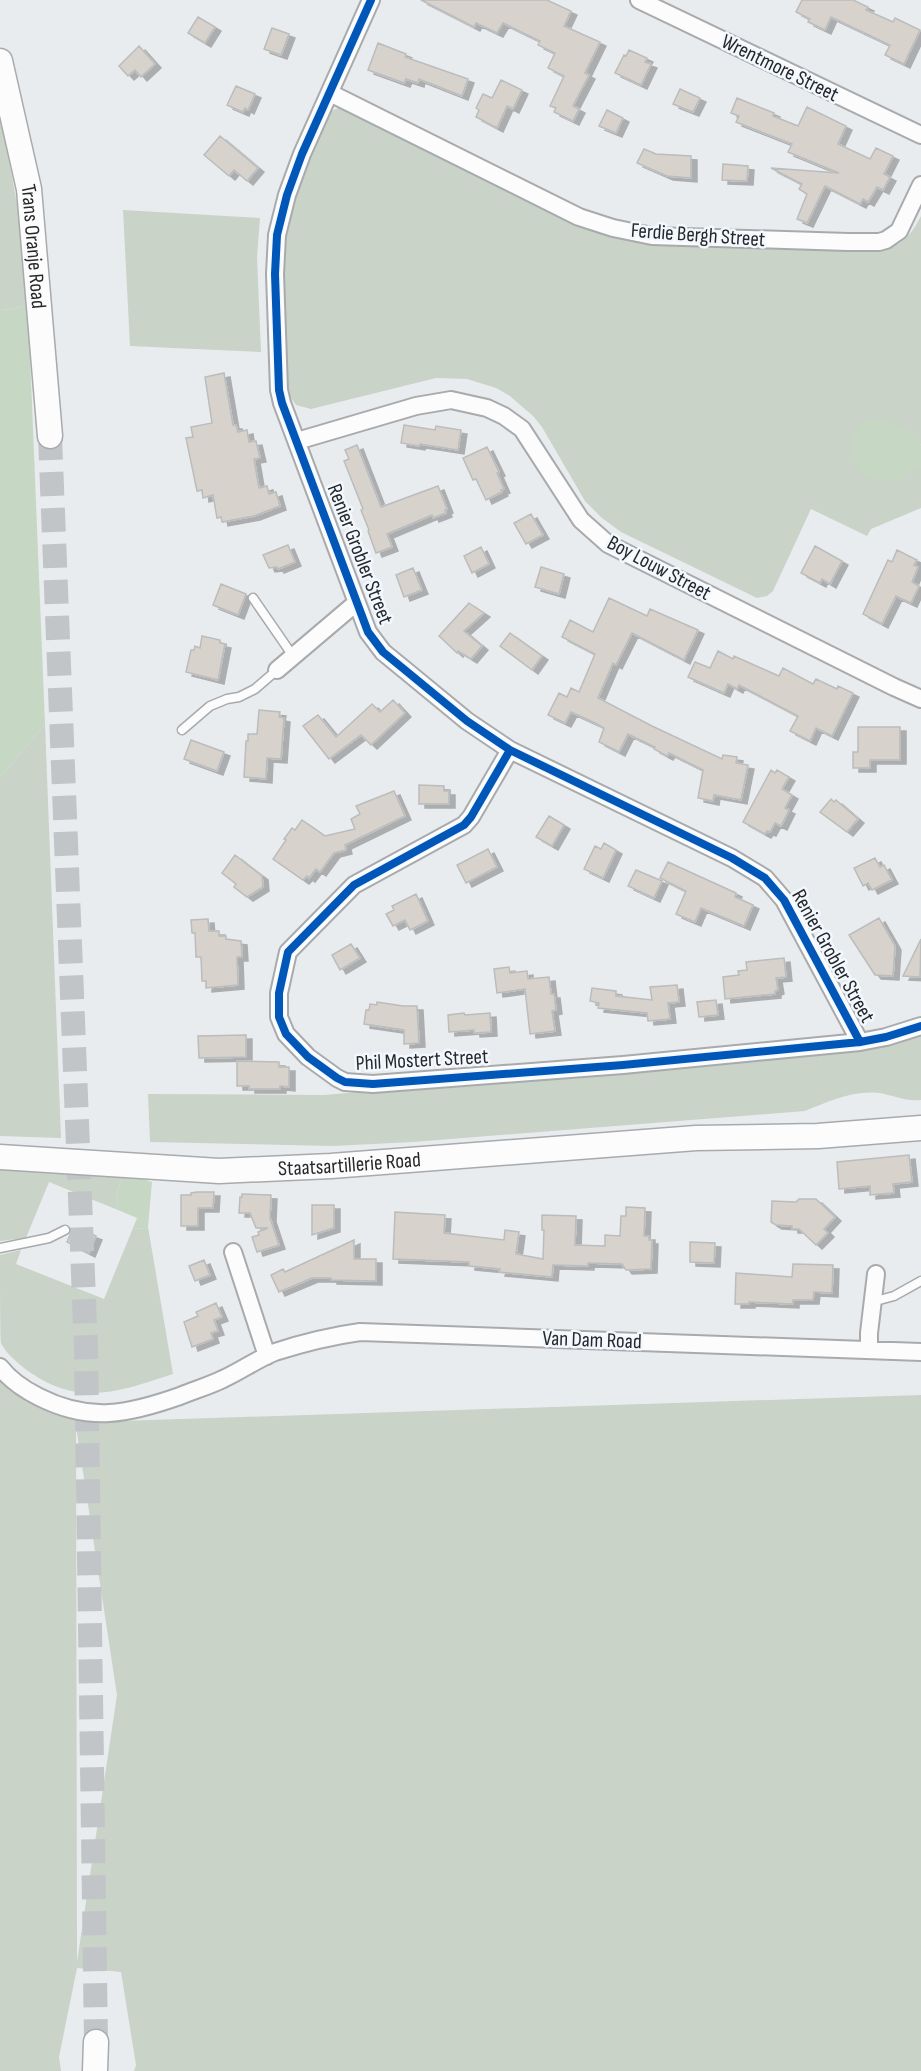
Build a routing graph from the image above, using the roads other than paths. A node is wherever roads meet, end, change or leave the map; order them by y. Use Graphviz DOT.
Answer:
graph roads {
  1 [pos="371,0"];
  2 [pos="639,0"];
  3 [pos="0,61"];
  4 [pos="330,93"];
  5 [pos="921,135"];
  6 [pos="921,185"];
  7 [pos="50,436"];
  8 [pos="297,441"];
  9 [pos="253,598"];
  10 [pos="356,603"];
  11 [pos="293,656"];
  12 [pos="277,670"];
  13 [pos="921,699"];
  14 [pos="182,730"];
  15 [pos="510,750"];
  16 [pos="921,1026"];
  17 [pos="860,1041"];
  18 [pos="921,1115"];
  19 [pos="921,1128"];
  20 [pos="696,1138"];
  21 [pos="0,1157"];
  22 [pos="65,1230"];
  23 [pos="0,1248"];
  24 [pos="233,1252"];
  25 [pos="876,1274"];
  26 [pos="921,1281"];
  27 [pos="872,1302"];
  28 [pos="869,1349"];
  29 [pos="921,1352"];
  30 [pos="267,1356"];
  31 [pos="0,1367"];
  32 [pos="96,2042"];
  33 [pos="95,2071"];
  1 -- 4 [label="street, Renier Grobler Street"];
  2 -- 5 [label="street, Wrentmore Street"];
  3 -- 7 [label="street, Trans Oranje Road"];
  4 -- 6 [label="street, Ferdie Bergh Street"];
  4 -- 8 [label="street, Renier Grobler Street"];
  8 -- 10 [label="street, Renier Grobler Street"];
  8 -- 13 [label="street, Boy Louw Street"];
  9 -- 11 [label="lane"];
  10 -- 11 [label="street"];
  10 -- 15 [label="street, Renier Grobler Street"];
  11 -- 12 [label="street"];
  12 -- 14 [label="lane"];
  15 -- 17 [label="street, Renier Grobler Street"];
  15 -- 17 [label="street, Phil Mostert Street"];
  16 -- 17 [label="street, Phil Mostert Street"];
  18 -- 20 [label="street, Staatsartillerie Road"];
  19 -- 20 [label="street, Staatsartillerie Road"];
  20 -- 21 [label="street, Staatsartillerie Road"];
  22 -- 23 [label="lane"];
  24 -- 30 [label="street"];
  25 -- 27 [label="street"];
  26 -- 27 [label="lane"];
  27 -- 28 [label="street"];
  28 -- 29 [label="street, Van Dam Road"];
  28 -- 30 [label="street, Van Dam Road"];
  30 -- 31 [label="street, Van Dam Road"];
  32 -- 33 [label="street"];
}
